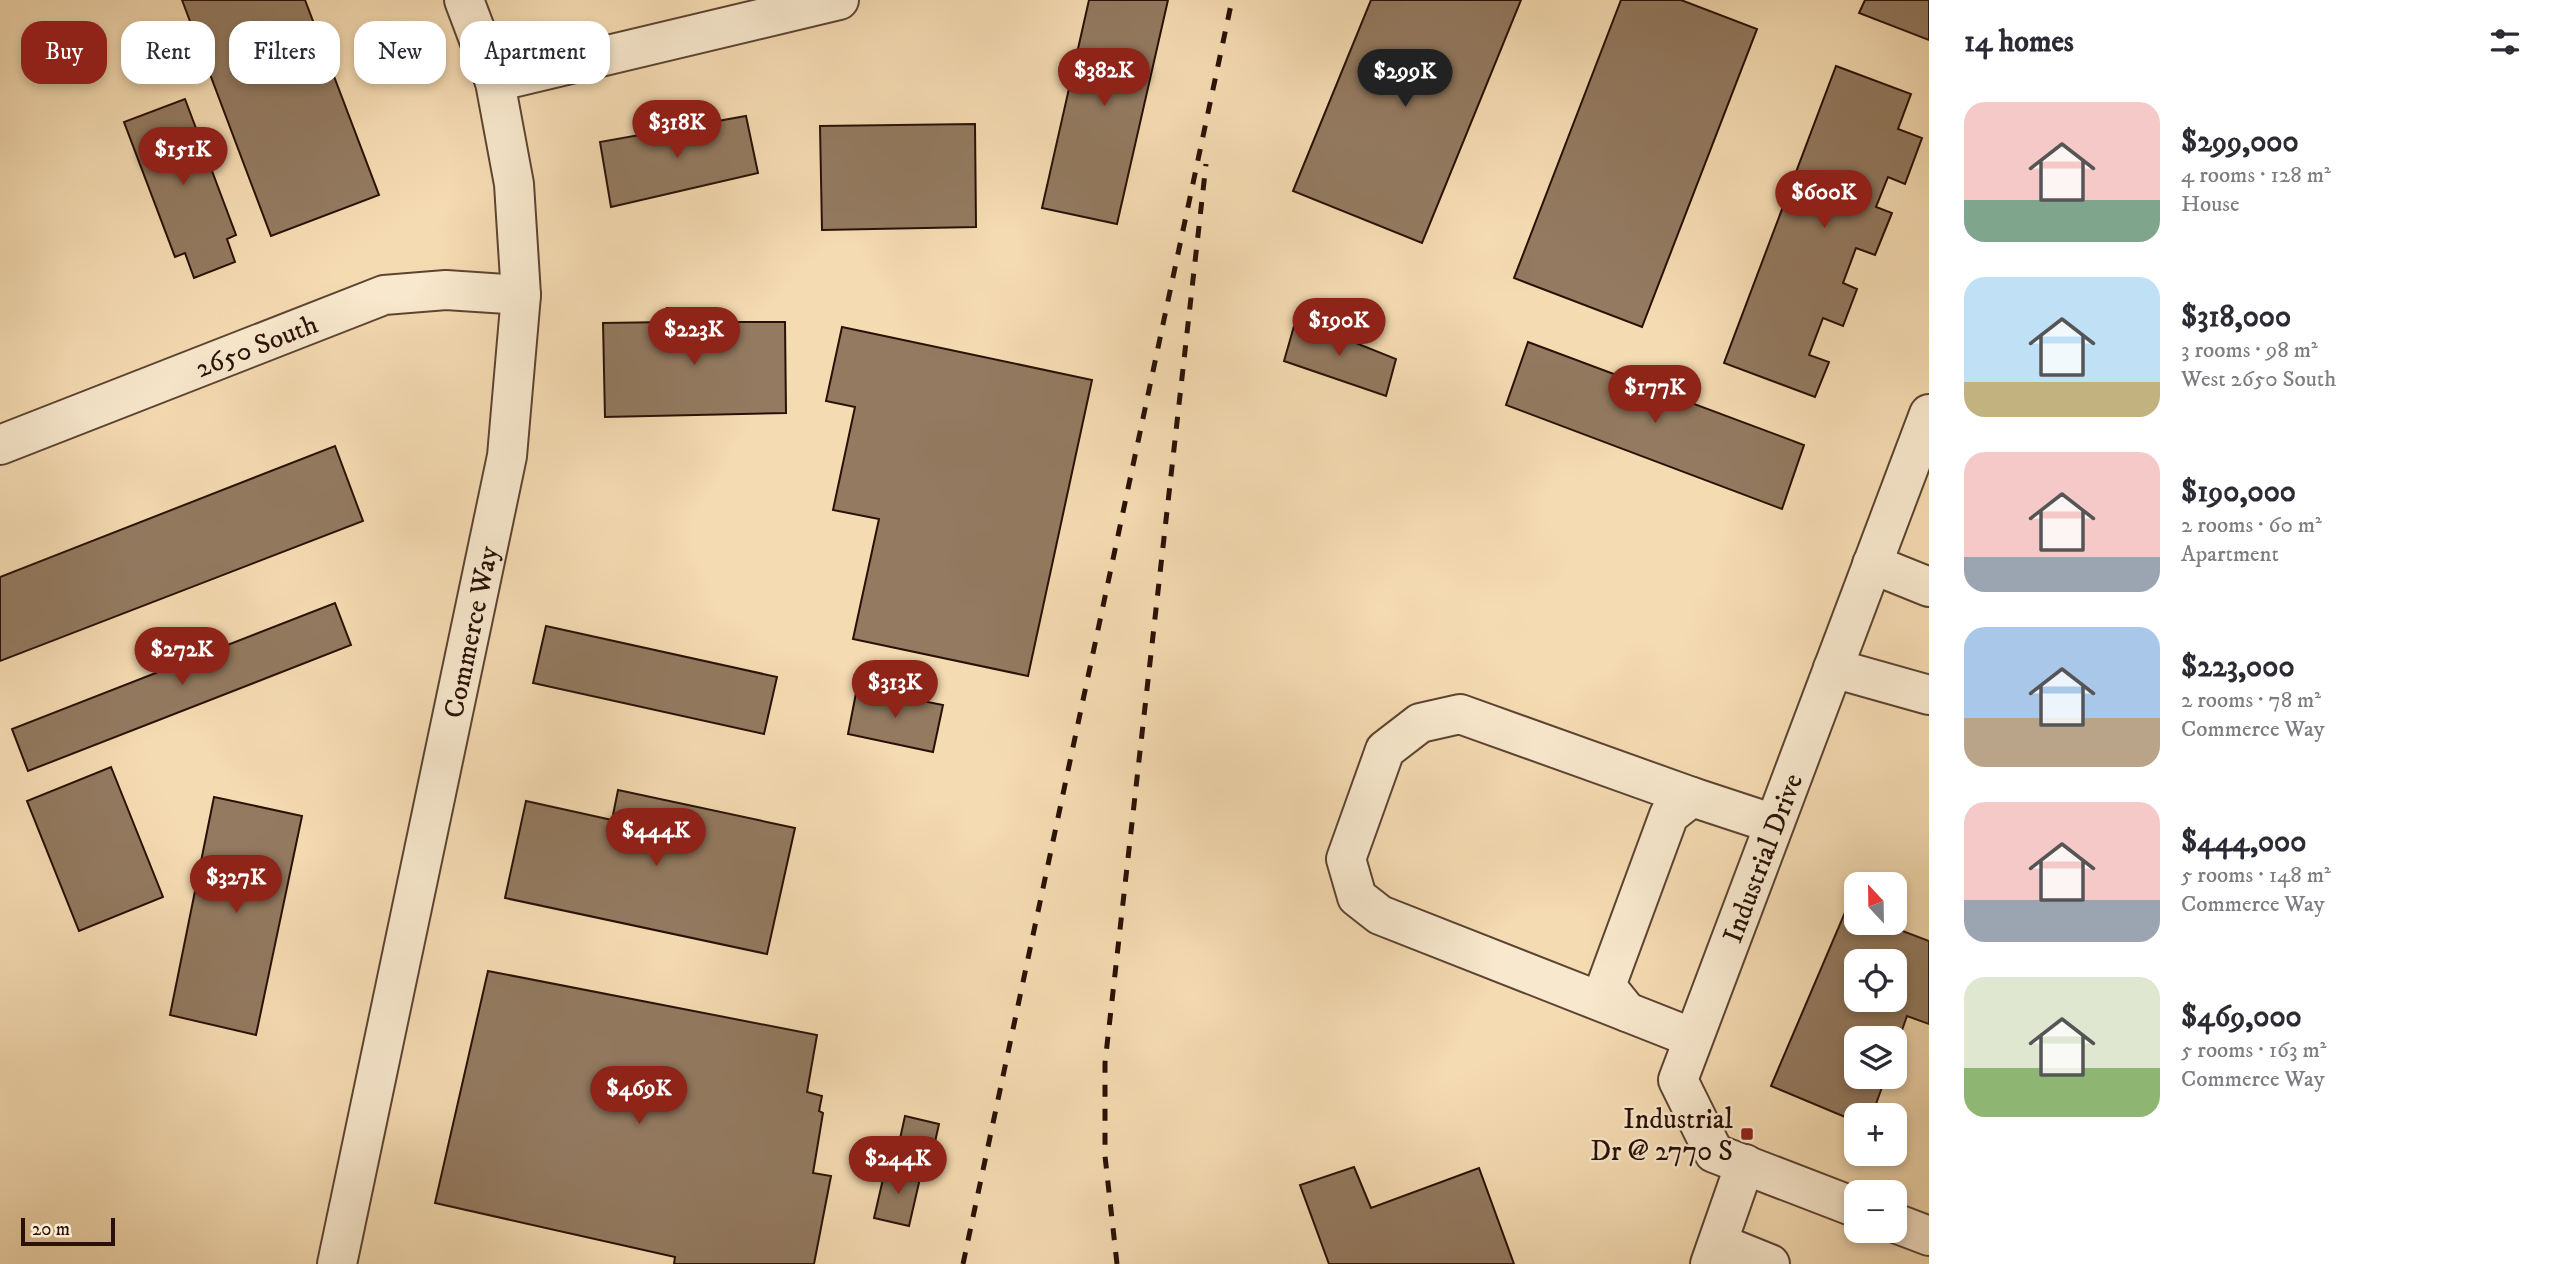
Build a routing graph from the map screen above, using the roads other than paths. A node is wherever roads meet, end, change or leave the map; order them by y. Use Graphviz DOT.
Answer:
graph roads {
  1 [pos="464,0"];
  2 [pos="839,0"];
  3 [pos="472,21"];
  4 [pos="610,55"];
  5 [pos="495,84"];
  6 [pos="521,295"];
  7 [pos="1929,414"];
  8 [pos="0,445"];
  9 [pos="1922,455"];
  10 [pos="1872,564"];
  11 [pos="1929,587"];
  12 [pos="1833,668"];
  13 [pos="1929,695"];
  14 [pos="1692,797"];
  15 [pos="1774,824"];
  16 [pos="1627,1012"];
  17 [pos="1693,1038"];
  18 [pos="1745,1164"];
  19 [pos="1844,1203"];
  20 [pos="1907,1228"];
  21 [pos="1929,1236"];
  22 [pos="1714,1253"];
  23 [pos="337,1264"];
  24 [pos="1770,1264"];
  1 -- 3 [label="street, Commerce Way"];
  2 -- 4 [label="street"];
  5 -- 6 [label="street, Commerce Way"];
  6 -- 8 [label="street, 2650 South"];
  6 -- 23 [label="street, Commerce Way"];
  7 -- 9 [label="street, Industrial Drive"];
  9 -- 10 [label="street, Industrial Drive"];
  10 -- 11 [label="street"];
  10 -- 12 [label="street, Industrial Drive"];
  12 -- 13 [label="street"];
  12 -- 15 [label="street, Industrial Drive"];
  14 -- 15 [label="street"];
  14 -- 16 [label="street"];
  14 -- 16 [label="street"];
  15 -- 17 [label="street, Industrial Drive"];
  16 -- 17 [label="street"];
  17 -- 18 [label="street, Industrial Drive"];
  18 -- 19 [label="street, Industrial Drive"];
  18 -- 22 [label="street"];
  20 -- 21 [label="street"];
  22 -- 24 [label="street"];
}
